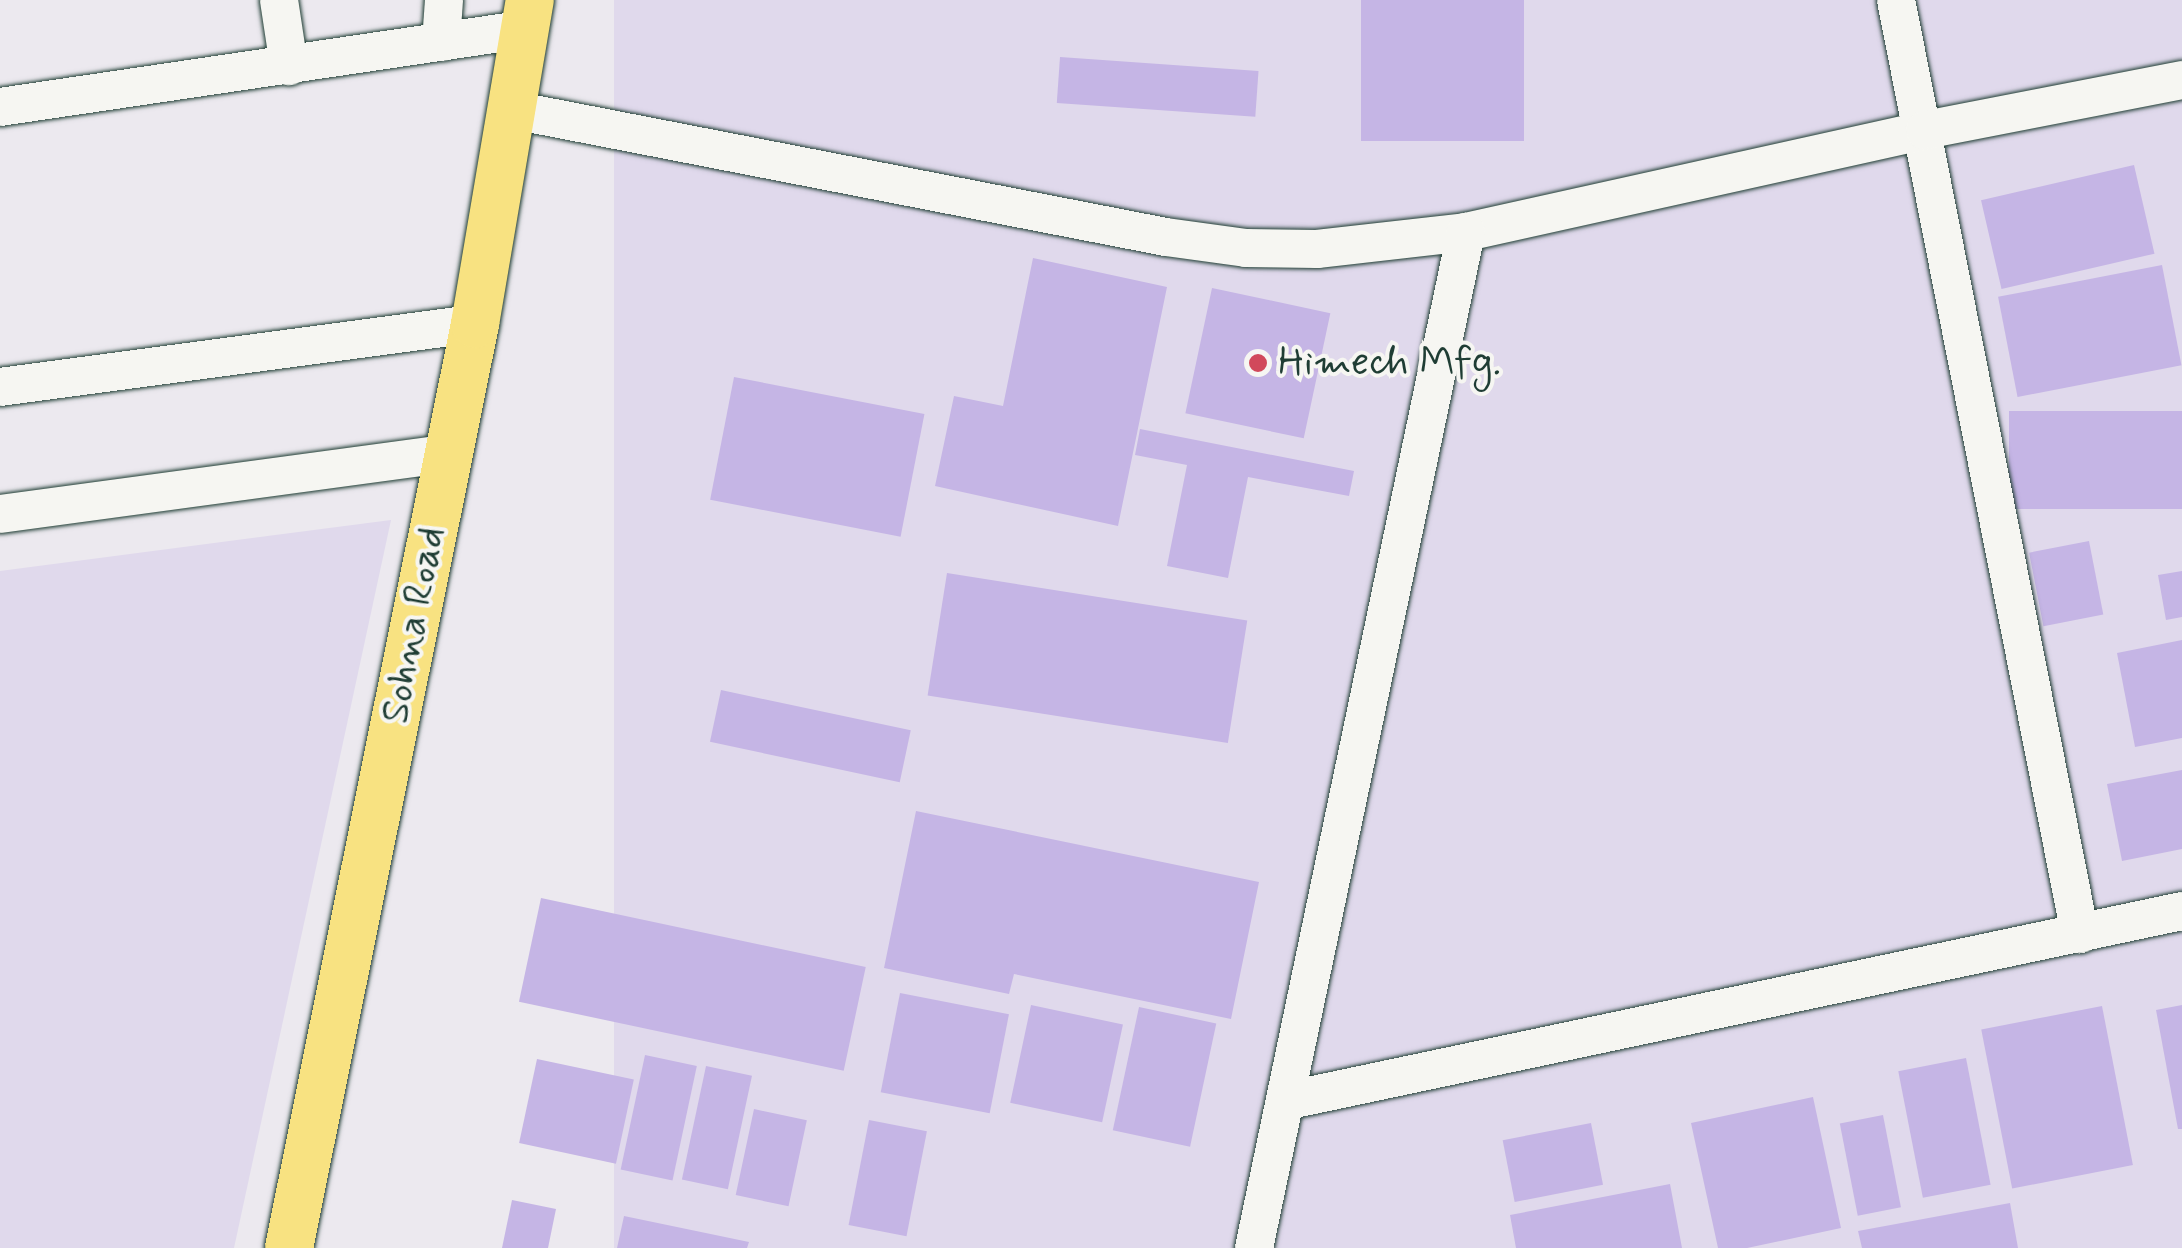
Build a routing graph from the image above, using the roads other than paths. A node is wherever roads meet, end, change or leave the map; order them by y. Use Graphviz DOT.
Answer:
graph roads {
  1 [pos="279,0"];
  2 [pos="444,0"];
  3 [pos="1896,0"];
  4 [pos="529,14"];
  5 [pos="441,42"];
  6 [pos="289,66"];
  7 [pos="2182,80"];
  8 [pos="0,107"];
  9 [pos="513,110"];
  10 [pos="1925,130"];
  11 [pos="1466,232"];
  12 [pos="475,324"];
  13 [pos="0,387"];
  14 [pos="449,453"];
  15 [pos="0,514"];
  16 [pos="2182,911"];
  17 [pos="2080,934"];
  18 [pos="1285,1101"];
  19 [pos="289,1248"];
  20 [pos="1254,1248"];
  1 -- 6 [label="street"];
  2 -- 5 [label="street"];
  3 -- 10 [label="street"];
  4 -- 5 [label="street"];
  4 -- 9 [label="main road, Sohna Road"];
  5 -- 6 [label="street"];
  6 -- 8 [label="street"];
  7 -- 10 [label="street"];
  9 -- 11 [label="street"];
  9 -- 12 [label="main road, Sohna Road"];
  10 -- 11 [label="street"];
  10 -- 17 [label="street"];
  11 -- 18 [label="street"];
  12 -- 13 [label="street"];
  12 -- 14 [label="main road, Sohna Road"];
  14 -- 15 [label="street"];
  14 -- 19 [label="main road, Sohna Road"];
  16 -- 17 [label="street"];
  17 -- 18 [label="street"];
  18 -- 20 [label="street"];
}
